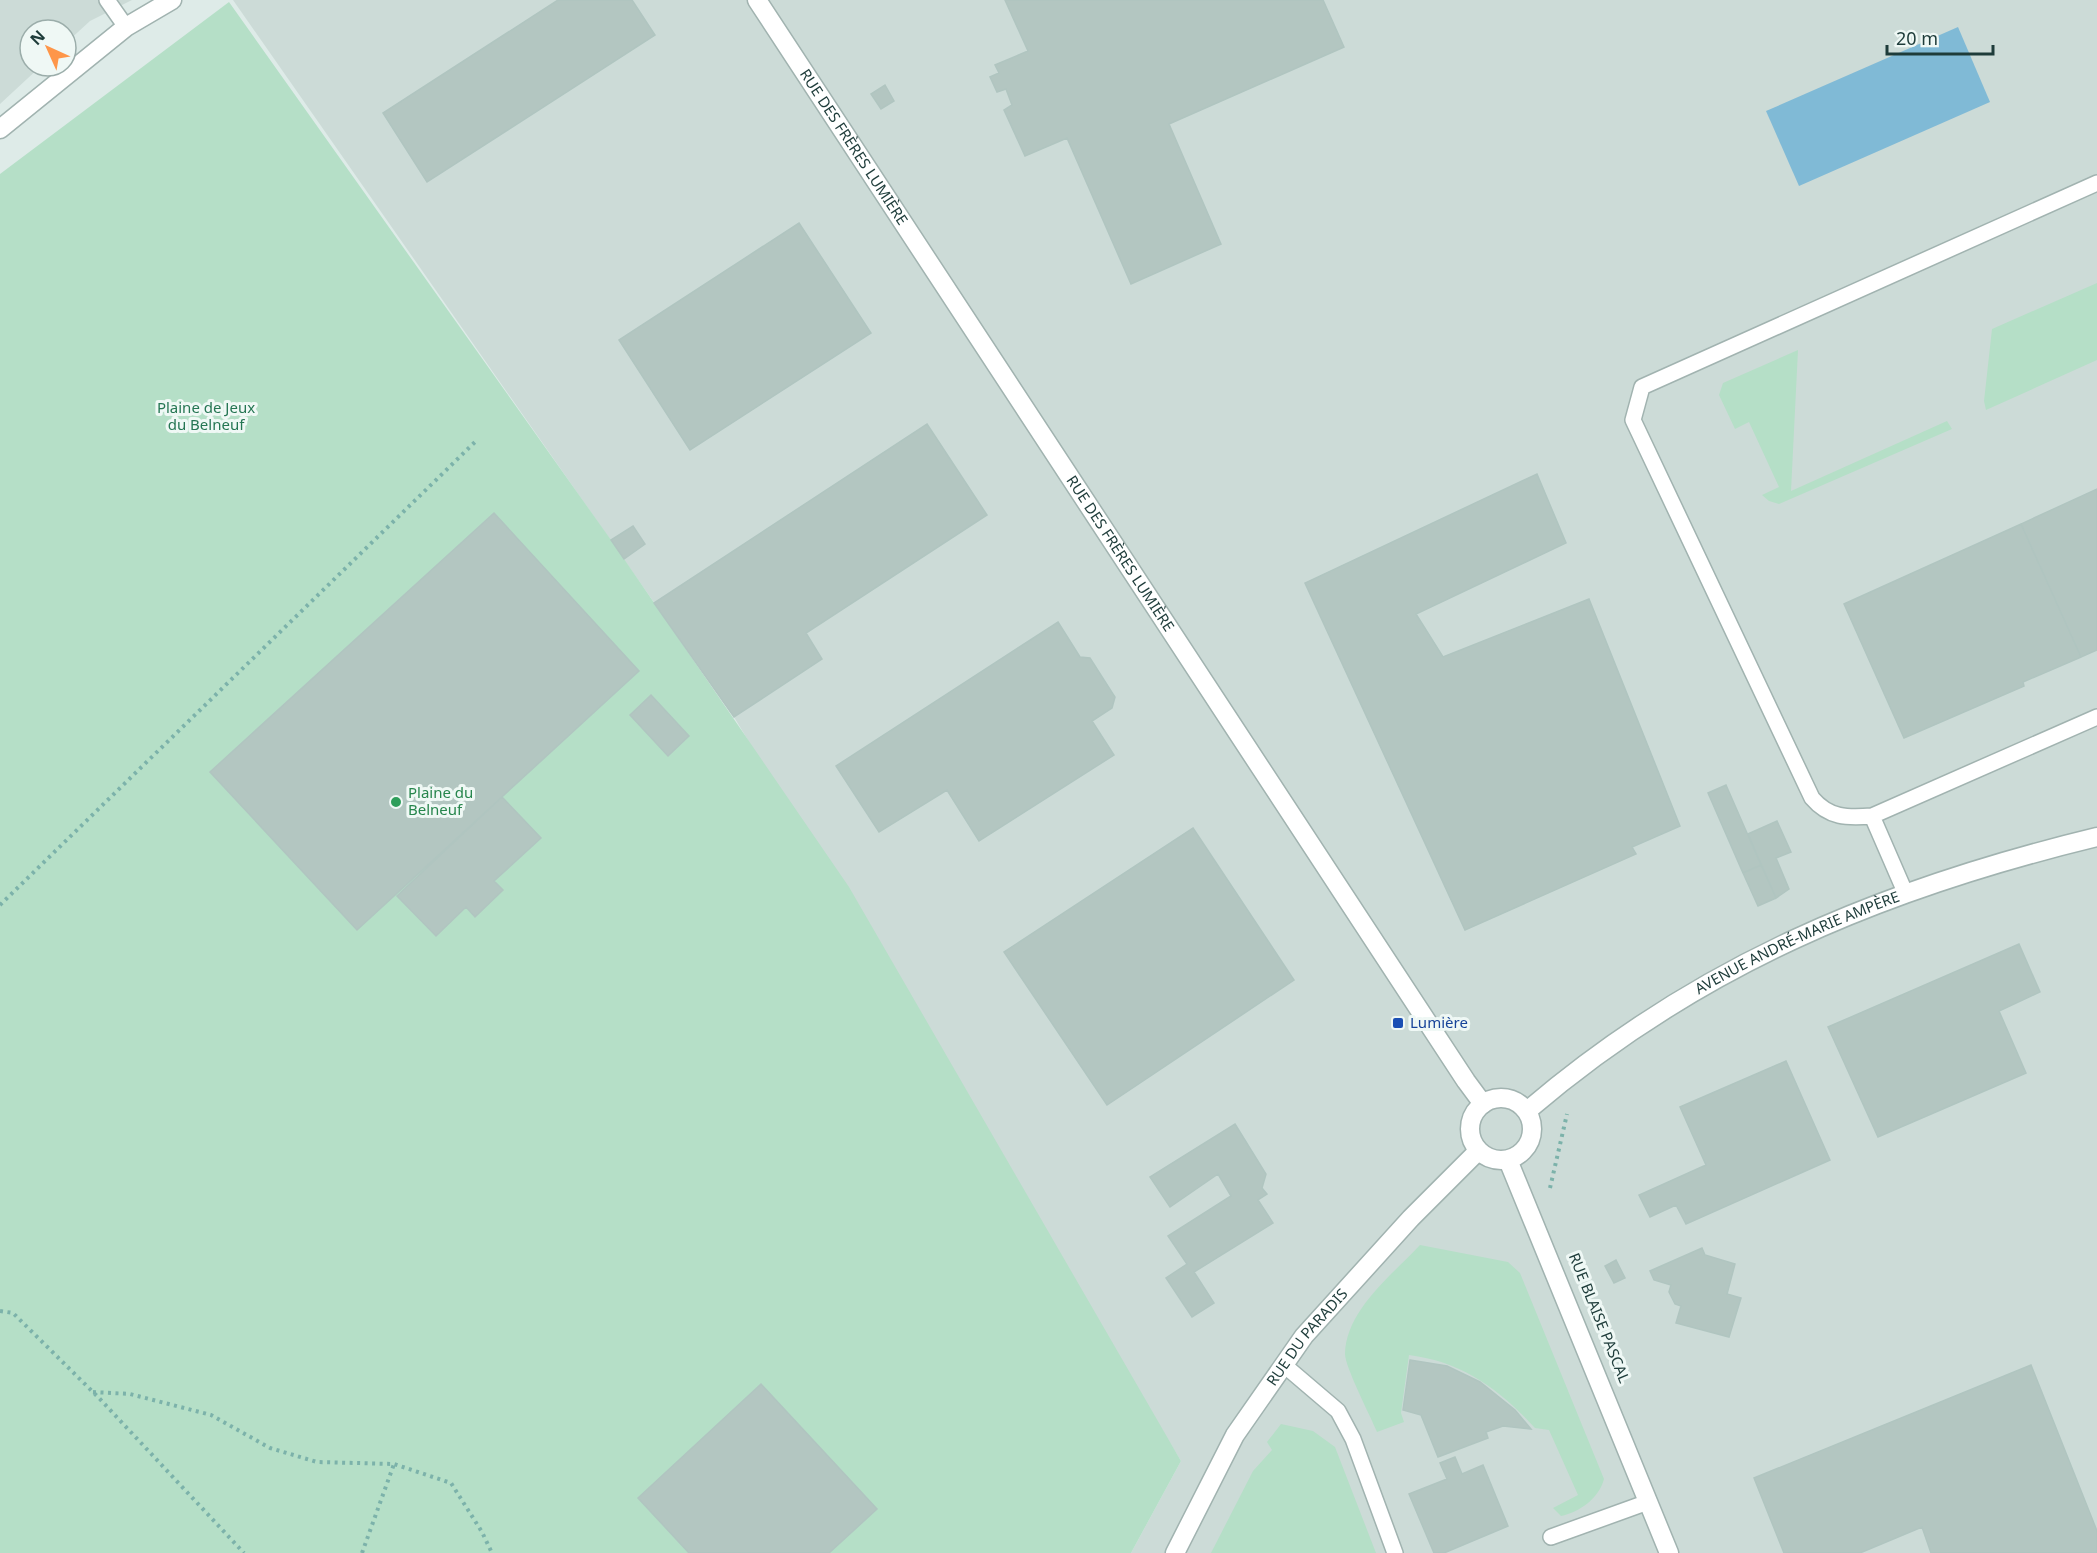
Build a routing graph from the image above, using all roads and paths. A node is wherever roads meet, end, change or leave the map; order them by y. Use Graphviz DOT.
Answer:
graph roads {
  1 [pos="107,0"];
  2 [pos="172,0"];
  3 [pos="758,0"];
  4 [pos="126,27"];
  5 [pos="0,129"];
  6 [pos="2097,183"];
  7 [pos="476,441"];
  8 [pos="2097,717"];
  9 [pos="1872,816"];
  10 [pos="2097,837"];
  11 [pos="1905,892"];
  12 [pos="0,905"];
  13 [pos="1570,1103"];
  14 [pos="1483,1104"];
  15 [pos="1527,1110"];
  16 [pos="1478,1152"];
  17 [pos="1509,1160"];
  18 [pos="1550,1190"];
  19 [pos="0,1311"];
  20 [pos="1284,1365"];
  21 [pos="93,1392"];
  22 [pos="394,1464"];
  23 [pos="1648,1502"];
  24 [pos="1551,1537"];
  25 [pos="244,1553"];
  26 [pos="362,1553"];
  27 [pos="492,1553"];
  28 [pos="1175,1553"];
  29 [pos="1395,1553"];
  30 [pos="1669,1553"];
  1 -- 4 [label="lane"];
  2 -- 4 [label="street"];
  3 -- 14 [label="street, RUE DES FRÈRES LUMIÈRE"];
  4 -- 5 [label="street"];
  6 -- 9 [label="lane"];
  7 -- 12 [label="path"];
  8 -- 9 [label="lane"];
  9 -- 11 [label="lane"];
  10 -- 11 [label="street, AVENUE ANDRÉ-MARIE AMPÈRE"];
  11 -- 15 [label="street, AVENUE ANDRÉ-MARIE AMPÈRE"];
  13 -- 18 [label="path"];
  14 -- 15 [label="street"];
  14 -- 16 [label="street"];
  15 -- 17 [label="street"];
  16 -- 17 [label="street"];
  16 -- 20 [label="street, RUE DU PARADIS"];
  17 -- 23 [label="street, RUE BLAISE PASCAL"];
  19 -- 21 [label="path"];
  20 -- 28 [label="street, RUE DU PARADIS"];
  20 -- 29 [label="lane"];
  21 -- 22 [label="path"];
  21 -- 25 [label="path"];
  22 -- 26 [label="path"];
  22 -- 27 [label="path"];
  23 -- 24 [label="lane"];
  23 -- 30 [label="street, RUE BLAISE PASCAL"];
}
